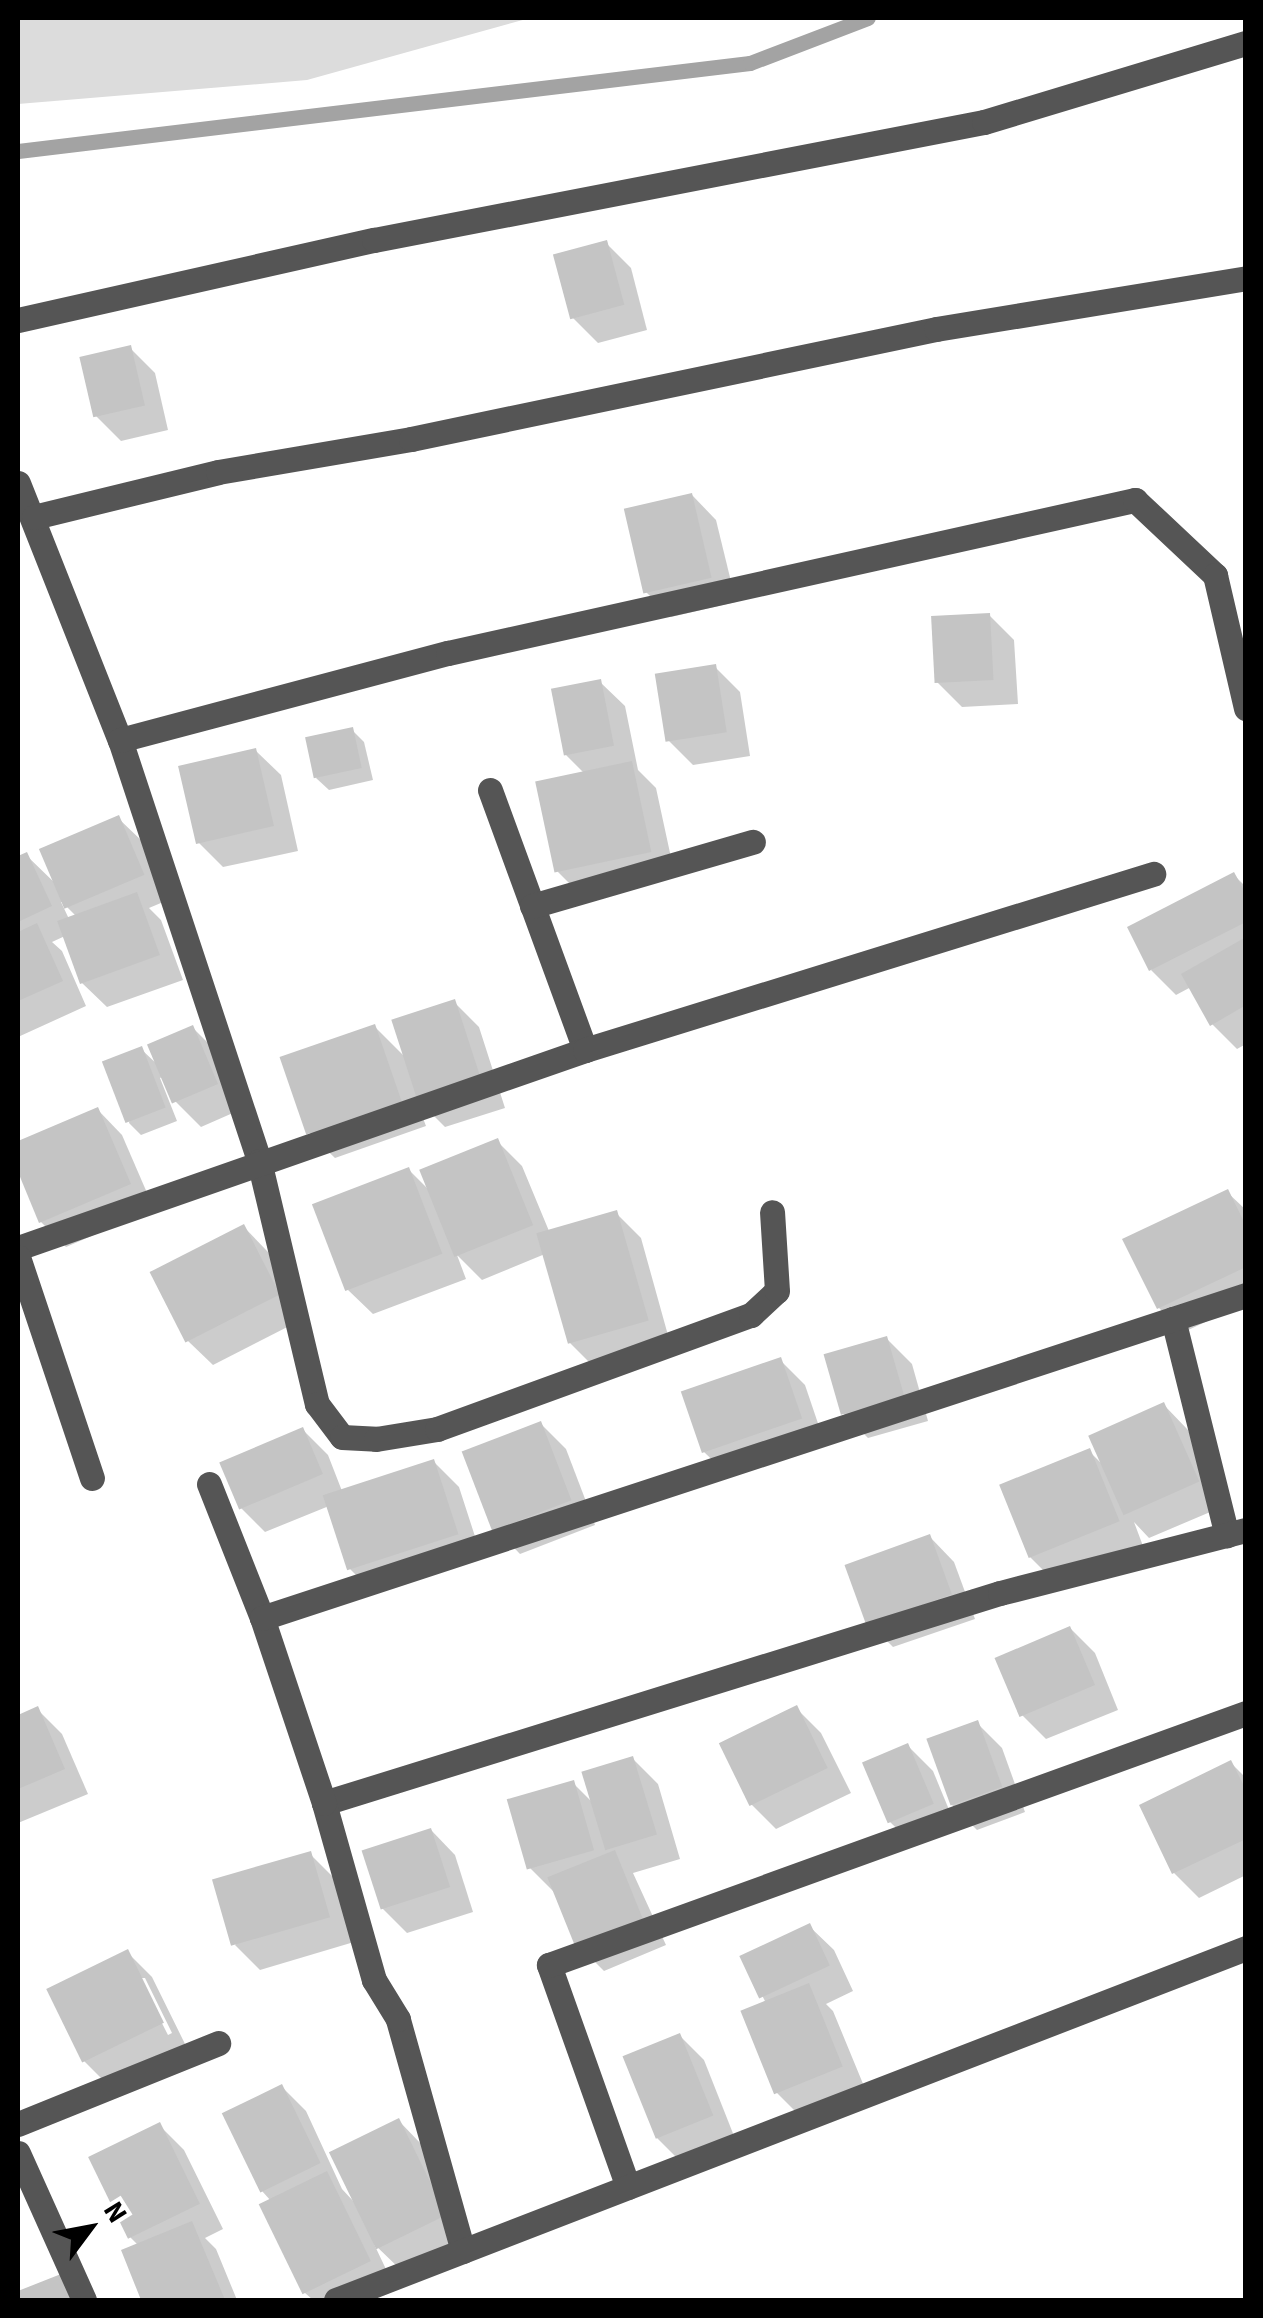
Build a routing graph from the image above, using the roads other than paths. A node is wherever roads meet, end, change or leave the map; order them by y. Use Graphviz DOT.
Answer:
graph roads {
  1 [pos="1246,43"];
  2 [pos="1246,278"];
  3 [pos="18,320"];
  4 [pos="18,483"];
  5 [pos="34,516"];
  6 [pos="1246,708"];
  7 [pos="120,740"];
  8 [pos="490,790"];
  9 [pos="753,842"];
  10 [pos="1153,874"];
  11 [pos="532,906"];
  12 [pos="585,1050"];
  13 [pos="259,1162"];
  14 [pos="772,1212"];
  15 [pos="18,1248"];
  16 [pos="18,1258"];
  17 [pos="1246,1295"];
  18 [pos="1174,1319"];
  19 [pos="92,1478"];
  20 [pos="209,1484"];
  21 [pos="1236,1532"];
  22 [pos="262,1618"];
  23 [pos="1246,1713"];
  24 [pos="324,1803"];
  25 [pos="1246,1948"];
  26 [pos="218,2044"];
  27 [pos="18,2124"];
  28 [pos="18,2153"];
  29 [pos="628,2187"];
  30 [pos="463,2252"];
  31 [pos="84,2300"];
  32 [pos="336,2300"];
  1 -- 3 [label="street"];
  2 -- 5 [label="street"];
  4 -- 5 [label="street"];
  5 -- 7 [label="street"];
  6 -- 7 [label="street"];
  7 -- 13 [label="street"];
  8 -- 11 [label="street"];
  9 -- 11 [label="street"];
  10 -- 12 [label="street"];
  11 -- 12 [label="street"];
  12 -- 13 [label="street"];
  13 -- 14 [label="street"];
  13 -- 15 [label="street"];
  16 -- 19 [label="street"];
  17 -- 18 [label="street"];
  18 -- 21 [label="street"];
  18 -- 22 [label="street"];
  20 -- 22 [label="street"];
  21 -- 24 [label="street"];
  22 -- 24 [label="street"];
  23 -- 29 [label="street"];
  24 -- 30 [label="street"];
  25 -- 29 [label="street"];
  26 -- 27 [label="street"];
  28 -- 31 [label="street"];
  29 -- 30 [label="street"];
  30 -- 32 [label="street"];
}
